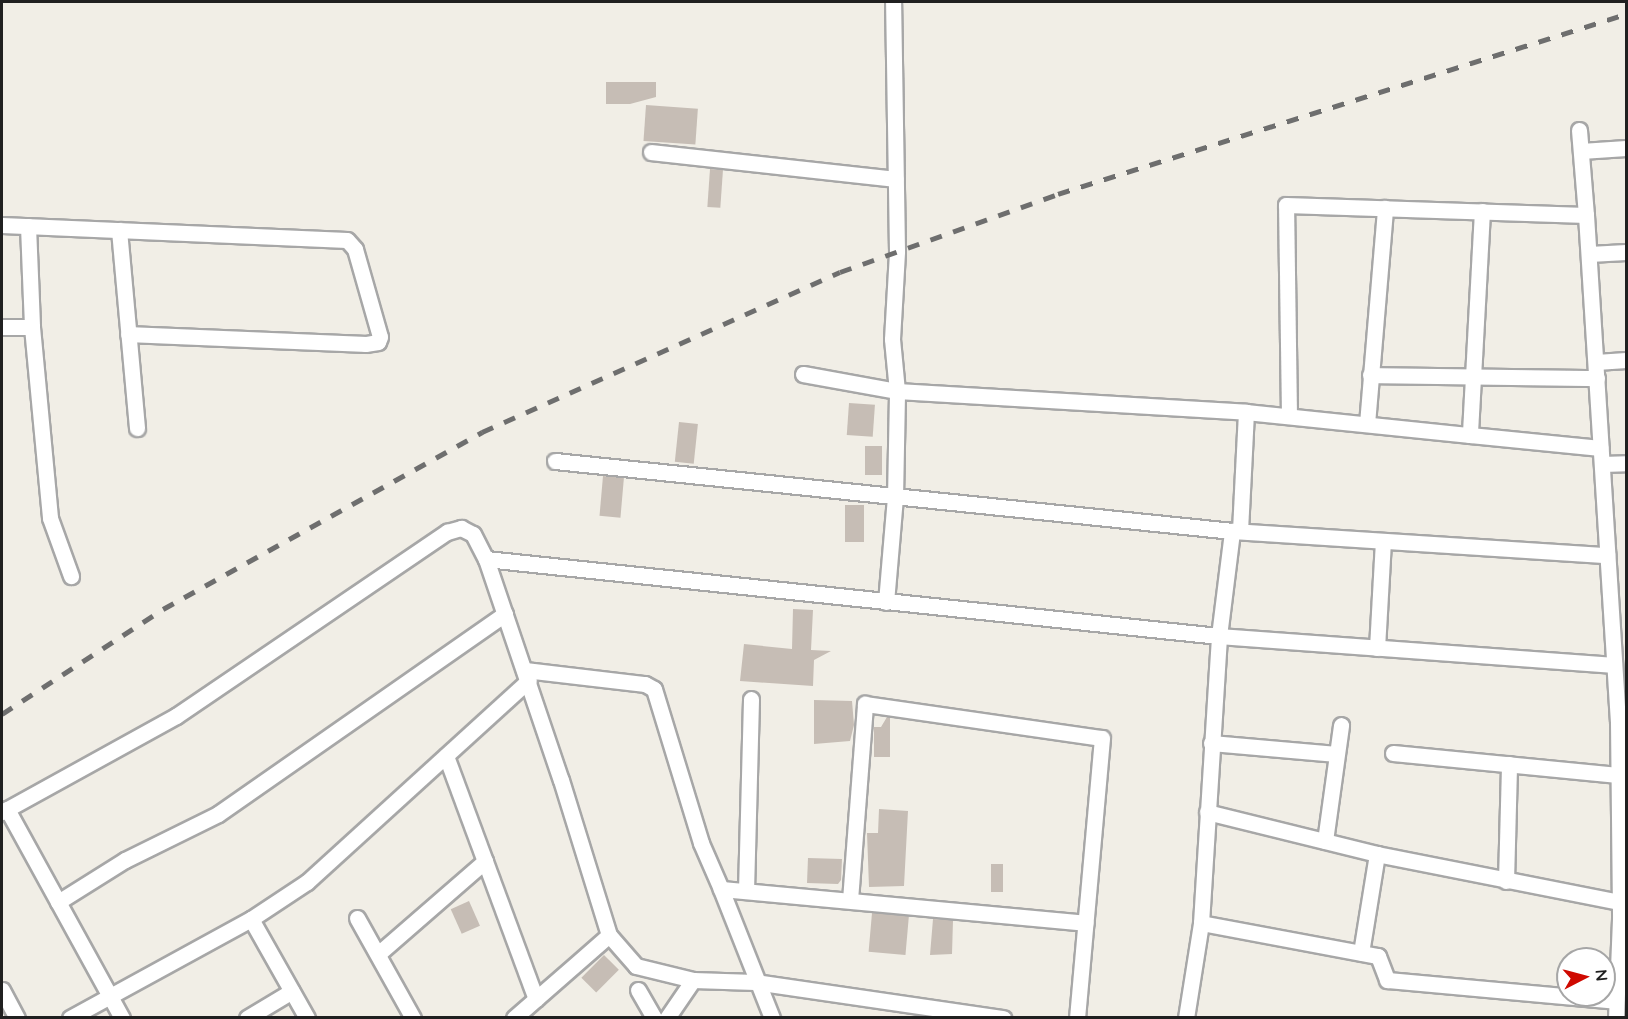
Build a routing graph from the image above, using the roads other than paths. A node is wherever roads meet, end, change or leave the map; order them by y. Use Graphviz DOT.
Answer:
graph roads {
  1 [pos="893,2"];
  2 [pos="1579,130"];
  3 [pos="1626,148"];
  4 [pos="1581,151"];
  5 [pos="651,152"];
  6 [pos="896,179"];
  7 [pos="1384,208"];
  8 [pos="1482,211"];
  9 [pos="1586,215"];
  10 [pos="2,225"];
  11 [pos="28,226"];
  12 [pos="119,230"];
  13 [pos="1626,252"];
  14 [pos="1589,254"];
  15 [pos="2,327"];
  16 [pos="32,327"];
  17 [pos="128,334"];
  18 [pos="1626,360"];
  19 [pos="1596,362"];
  20 [pos="803,374"];
  21 [pos="1370,375"];
  22 [pos="1471,376"];
  23 [pos="1596,378"];
  24 [pos="897,391"];
  25 [pos="1246,412"];
  26 [pos="1289,416"];
  27 [pos="1367,424"];
  28 [pos="137,428"];
  29 [pos="1470,435"];
  30 [pos="1600,448"];
  31 [pos="555,461"];
  32 [pos="1626,463"];
  33 [pos="1602,464"];
  34 [pos="895,498"];
  35 [pos="1236,531"];
  36 [pos="1383,541"];
  37 [pos="1607,555"];
  38 [pos="486,559"];
  39 [pos="71,576"];
  40 [pos="886,602"];
  41 [pos="505,614"];
  42 [pos="1219,636"];
  43 [pos="1377,648"];
  44 [pos="1614,665"];
  45 [pos="527,675"];
  46 [pos="751,699"];
  47 [pos="1341,725"];
  48 [pos="1211,743"];
  49 [pos="1393,753"];
  50 [pos="1337,754"];
  51 [pos="446,756"];
  52 [pos="1509,764"];
  53 [pos="1618,775"];
  54 [pos="4,810"];
  55 [pos="1207,812"];
  56 [pos="1623,815"];
  57 [pos="1325,841"];
  58 [pos="1377,854"];
  59 [pos="484,861"];
  60 [pos="1506,881"];
  61 [pos="721,889"];
  62 [pos="746,891"];
  63 [pos="850,900"];
  64 [pos="58,902"];
  65 [pos="1620,902"];
  66 [pos="357,918"];
  67 [pos="1623,919"];
  68 [pos="251,920"];
  69 [pos="1085,923"];
  70 [pos="1201,923"];
  71 [pos="609,935"];
  72 [pos="1361,953"];
  73 [pos="378,954"];
  74 [pos="693,980"];
  75 [pos="755,982"];
  76 [pos="2,990"];
  77 [pos="638,990"];
  78 [pos="292,991"];
  79 [pos="1556,995"];
  80 [pos="110,996"];
  81 [pos="536,999"];
  82 [pos="1616,1001"];
  83 [pos="16,1017"];
  84 [pos="70,1017"];
  85 [pos="122,1017"];
  86 [pos="246,1017"];
  87 [pos="307,1017"];
  88 [pos="413,1017"];
  89 [pos="514,1017"];
  90 [pos="654,1017"];
  91 [pos="667,1017"];
  92 [pos="772,1017"];
  93 [pos="1003,1017"];
  94 [pos="1077,1017"];
  95 [pos="1186,1017"];
  1 -- 6 [label="street"];
  2 -- 4 [label="street"];
  3 -- 4 [label="street"];
  4 -- 9 [label="street"];
  5 -- 6 [label="street"];
  6 -- 24 [label="street"];
  7 -- 8 [label="street"];
  7 -- 21 [label="street"];
  7 -- 26 [label="street"];
  8 -- 9 [label="street"];
  8 -- 22 [label="street"];
  9 -- 14 [label="street"];
  10 -- 11 [label="street"];
  11 -- 12 [label="street"];
  11 -- 16 [label="street"];
  12 -- 17 [label="street"];
  12 -- 17 [label="street"];
  13 -- 14 [label="street"];
  14 -- 19 [label="street"];
  15 -- 16 [label="street"];
  16 -- 39 [label="street"];
  17 -- 28 [label="street"];
  18 -- 19 [label="street"];
  19 -- 23 [label="street"];
  20 -- 24 [label="street"];
  21 -- 22 [label="street"];
  21 -- 27 [label="street"];
  22 -- 23 [label="street"];
  22 -- 29 [label="street"];
  23 -- 30 [label="street"];
  24 -- 25 [label="street"];
  24 -- 34 [label="street"];
  25 -- 26 [label="street"];
  25 -- 35 [label="street"];
  26 -- 27 [label="street"];
  27 -- 29 [label="street"];
  29 -- 30 [label="street"];
  30 -- 33 [label="street"];
  31 -- 34 [label="street"];
  32 -- 33 [label="street"];
  33 -- 37 [label="street"];
  34 -- 35 [label="street"];
  34 -- 40 [label="street"];
  35 -- 36 [label="street"];
  35 -- 42 [label="street"];
  36 -- 37 [label="street"];
  36 -- 43 [label="street"];
  37 -- 44 [label="street"];
  38 -- 40 [label="street"];
  38 -- 41 [label="street"];
  38 -- 54 [label="street"];
  40 -- 42 [label="street"];
  41 -- 45 [label="street"];
  41 -- 64 [label="street"];
  42 -- 43 [label="street"];
  42 -- 48 [label="street"];
  43 -- 44 [label="street"];
  44 -- 53 [label="street"];
  45 -- 51 [label="street"];
  45 -- 61 [label="street"];
  45 -- 71 [label="street"];
  46 -- 62 [label="street"];
  47 -- 50 [label="street"];
  48 -- 50 [label="street"];
  48 -- 55 [label="street"];
  49 -- 52 [label="street"];
  50 -- 57 [label="street"];
  51 -- 59 [label="street"];
  51 -- 68 [label="street"];
  52 -- 53 [label="street"];
  52 -- 60 [label="street"];
  53 -- 56 [label="street"];
  54 -- 64 [label="street"];
  55 -- 57 [label="street"];
  55 -- 70 [label="street"];
  56 -- 65 [label="street"];
  57 -- 58 [label="street"];
  58 -- 60 [label="street"];
  58 -- 72 [label="street"];
  59 -- 73 [label="street"];
  59 -- 81 [label="street"];
  60 -- 65 [label="street"];
  61 -- 62 [label="street"];
  61 -- 75 [label="street"];
  62 -- 63 [label="street"];
  63 -- 69 [label="street"];
  63 -- 69 [label="street"];
  64 -- 80 [label="street"];
  65 -- 67 [label="street"];
  66 -- 73 [label="street"];
  67 -- 82 [label="street"];
  68 -- 78 [label="street"];
  68 -- 80 [label="street"];
  69 -- 94 [label="street"];
  70 -- 72 [label="street"];
  70 -- 95 [label="street"];
  71 -- 74 [label="street"];
  71 -- 81 [label="street"];
  72 -- 79 [label="street"];
  73 -- 88 [label="street"];
  74 -- 75 [label="street"];
  74 -- 91 [label="street"];
  75 -- 92 [label="street"];
  75 -- 93 [label="street"];
  76 -- 83 [label="street"];
  77 -- 90 [label="street"];
  78 -- 86 [label="street"];
  78 -- 87 [label="street"];
  80 -- 84 [label="street"];
  80 -- 85 [label="street"];
  81 -- 89 [label="street"];
}
